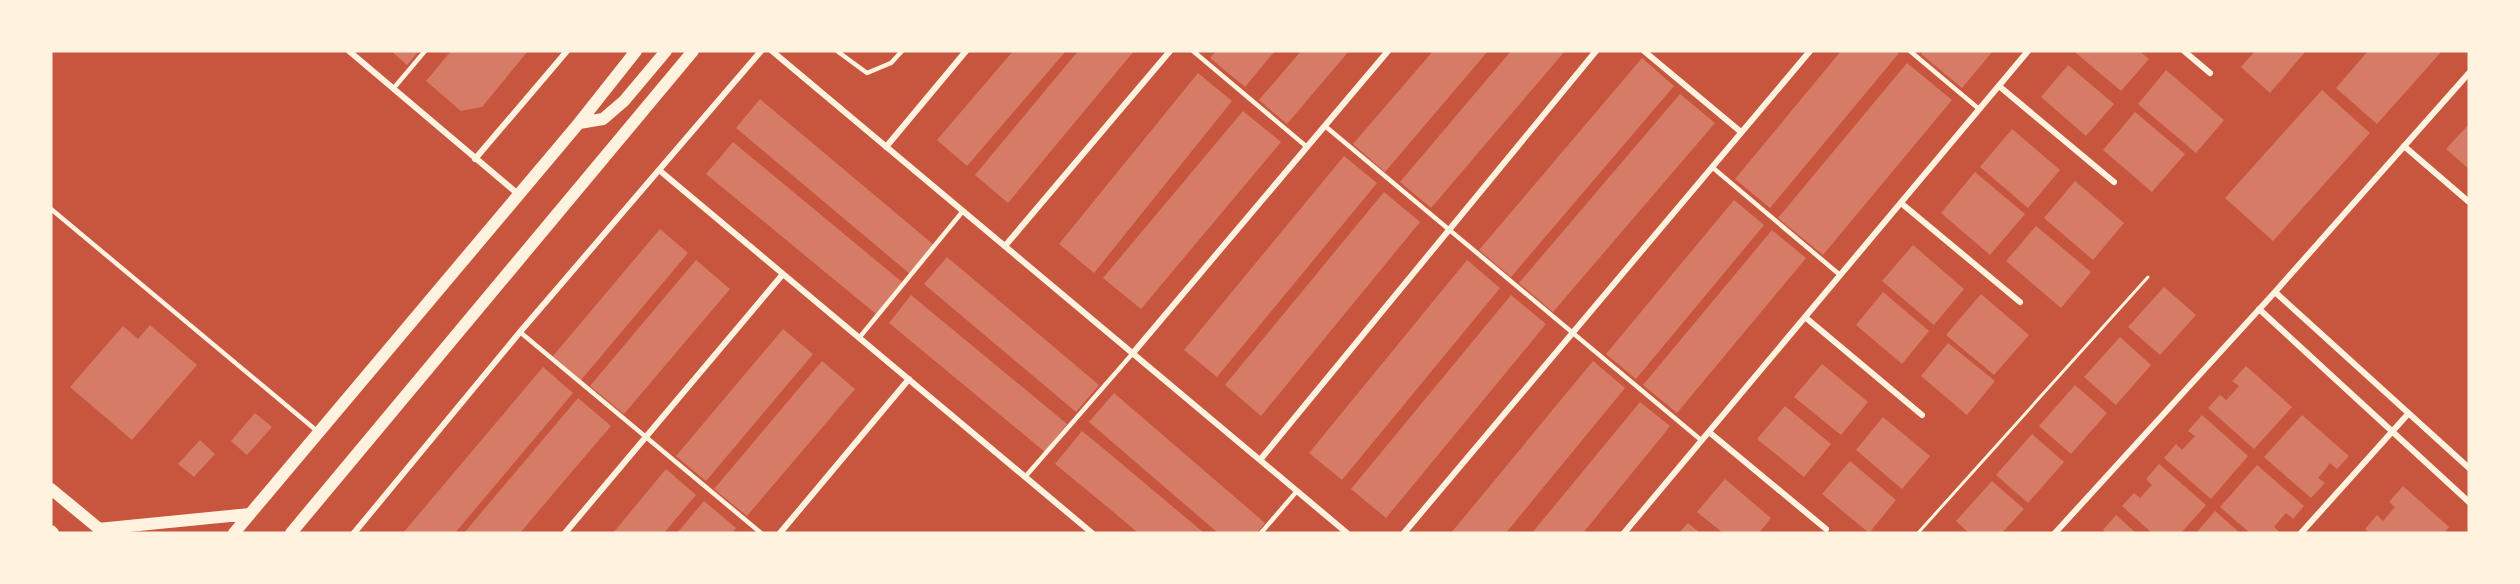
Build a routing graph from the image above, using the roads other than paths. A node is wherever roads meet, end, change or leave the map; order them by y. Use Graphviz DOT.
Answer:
graph roads {
  1 [pos="349,51"];
  2 [pos="425,51"];
  3 [pos="567,51"];
  4 [pos="636,51"];
  5 [pos="666,51"];
  6 [pos="693,51"];
  7 [pos="761,51"];
  8 [pos="772,51"];
  9 [pos="837,51"];
  10 [pos="902,51"];
  11 [pos="966,51"];
  12 [pos="1170,51"];
  13 [pos="1193,51"];
  14 [pos="1388,51"];
  15 [pos="1596,51"];
  16 [pos="1644,51"];
  17 [pos="1810,51"];
  18 [pos="1910,51"];
  19 [pos="2028,51"];
  20 [pos="2184,51"];
  21 [pos="2210,73"];
  22 [pos="2469,73"];
  23 [pos="1999,86"];
  24 [pos="393,89"];
  25 [pos="1979,109"];
  26 [pos="579,123"];
  27 [pos="1325,126"];
  28 [pos="1741,132"];
  29 [pos="2404,146"];
  30 [pos="886,147"];
  31 [pos="1307,147"];
  32 [pos="475,159"];
  33 [pos="1712,167"];
  34 [pos="659,170"];
  35 [pos="2114,182"];
  36 [pos="518,194"];
  37 [pos="1901,202"];
  38 [pos="2469,202"];
  39 [pos="51,209"];
  40 [pos="963,211"];
  41 [pos="1449,230"];
  42 [pos="1005,246"];
  43 [pos="783,274"];
  44 [pos="1840,275"];
  45 [pos="2275,292"];
  46 [pos="2020,302"];
  47 [pos="2259,309"];
  48 [pos="1805,317"];
  49 [pos="520,332"];
  50 [pos="1573,333"];
  51 [pos="860,338"];
  52 [pos="1133,353"];
  53 [pos="909,379"];
  54 [pos="2408,414"];
  55 [pos="1922,415"];
  56 [pos="1709,432"];
  57 [pos="2392,432"];
  58 [pos="319,433"];
  59 [pos="646,437"];
  60 [pos="1701,440"];
  61 [pos="1260,460"];
  62 [pos="2469,468"];
  63 [pos="1025,477"];
  64 [pos="51,489"];
  65 [pos="1297,491"];
  66 [pos="2469,502"];
  67 [pos="250,514"];
  68 [pos="1826,529"];
  69 [pos="101,531"];
  70 [pos="234,533"];
  71 [pos="291,533"];
  72 [pos="354,533"];
  73 [pos="566,533"];
  74 [pos="761,533"];
  75 [pos="780,533"];
  76 [pos="1092,533"];
  77 [pos="1261,533"];
  78 [pos="1347,533"];
  79 [pos="1404,533"];
  80 [pos="1624,533"];
  81 [pos="2055,533"];
  82 [pos="2301,533"];
  1 -- 24 [label="street"];
  2 -- 24 [label="lane"];
  3 -- 32 [label="street"];
  4 -- 26 [label="main road"];
  5 -- 26 [label="main road"];
  6 -- 71 [label="main road"];
  7 -- 34 [label="street"];
  8 -- 30 [label="street"];
  9 -- 10 [label="lane"];
  11 -- 30 [label="street"];
  12 -- 42 [label="street"];
  13 -- 31 [label="lane"];
  14 -- 27 [label="street"];
  15 -- 41 [label="street"];
  16 -- 28 [label="street"];
  17 -- 28 [label="street"];
  18 -- 25 [label="lane"];
  19 -- 23 [label="street"];
  20 -- 21 [label="street"];
  22 -- 29 [label="street"];
  23 -- 25 [label="street"];
  23 -- 35 [label="street"];
  24 -- 32 [label="street"];
  25 -- 37 [label="street"];
  26 -- 36 [label="main road"];
  27 -- 31 [label="street"];
  27 -- 41 [label="lane"];
  28 -- 33 [label="street"];
  29 -- 38 [label="street"];
  29 -- 45 [label="street"];
  30 -- 40 [label="street"];
  31 -- 52 [label="street"];
  32 -- 36 [label="street"];
  33 -- 44 [label="lane"];
  33 -- 50 [label="street"];
  34 -- 43 [label="street"];
  34 -- 49 [label="street"];
  36 -- 58 [label="main road"];
  37 -- 44 [label="street"];
  37 -- 46 [label="street"];
  39 -- 58 [label="lane"];
  40 -- 42 [label="street"];
  40 -- 51 [label="lane"];
  41 -- 50 [label="lane"];
  41 -- 61 [label="street"];
  42 -- 52 [label="street"];
  43 -- 51 [label="street"];
  43 -- 59 [label="street"];
  44 -- 48 [label="street"];
  45 -- 47 [label="street"];
  45 -- 54 [label="street"];
  47 -- 57 [label="street"];
  47 -- 81 [label="street"];
  48 -- 55 [label="street"];
  48 -- 56 [label="street"];
  49 -- 59 [label="lane"];
  49 -- 72 [label="street"];
  50 -- 60 [label="lane"];
  50 -- 79 [label="street"];
  51 -- 53 [label="street"];
  52 -- 61 [label="street"];
  52 -- 63 [label="lane"];
  53 -- 63 [label="street"];
  53 -- 75 [label="street"];
  54 -- 57 [label="street"];
  54 -- 62 [label="street"];
  56 -- 60 [label="street"];
  56 -- 68 [label="street"];
  57 -- 66 [label="street"];
  57 -- 82 [label="street"];
  58 -- 67 [label="main road"];
  59 -- 73 [label="street"];
  59 -- 74 [label="lane"];
  60 -- 80 [label="street"];
  61 -- 65 [label="street"];
  63 -- 76 [label="street"];
  64 -- 69 [label="main road"];
  65 -- 77 [label="lane"];
  65 -- 78 [label="street"];
  67 -- 69 [label="main road"];
  67 -- 70 [label="main road"];
}
